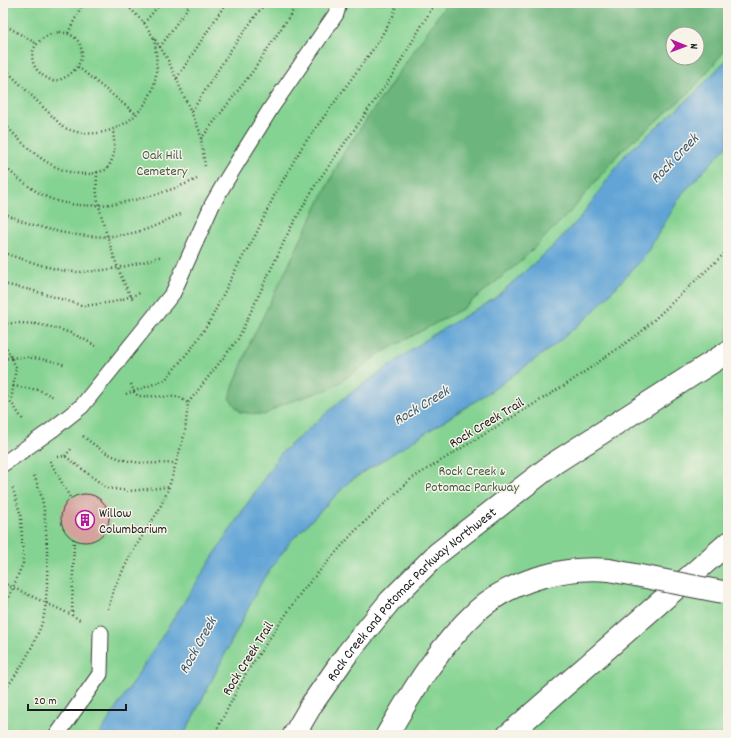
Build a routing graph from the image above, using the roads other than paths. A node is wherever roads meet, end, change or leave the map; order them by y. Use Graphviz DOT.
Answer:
graph roads {
  1 [pos="339,3"];
  2 [pos="728,352"];
  3 [pos="3,464"];
  4 [pos="728,543"];
  5 [pos="728,593"];
  6 [pos="101,633"];
  7 [pos="57,735"];
  8 [pos="294,735"];
  9 [pos="387,735"];
  10 [pos="508,735"];
  1 -- 3 [label="lane, bridge"];
  2 -- 8 [label="main road, Rock Creek and Potomac Parkway Northwest"];
  4 -- 10 [label="main road"];
  5 -- 9 [label="main road, bridge"];
  6 -- 7 [label="lane"];
}
